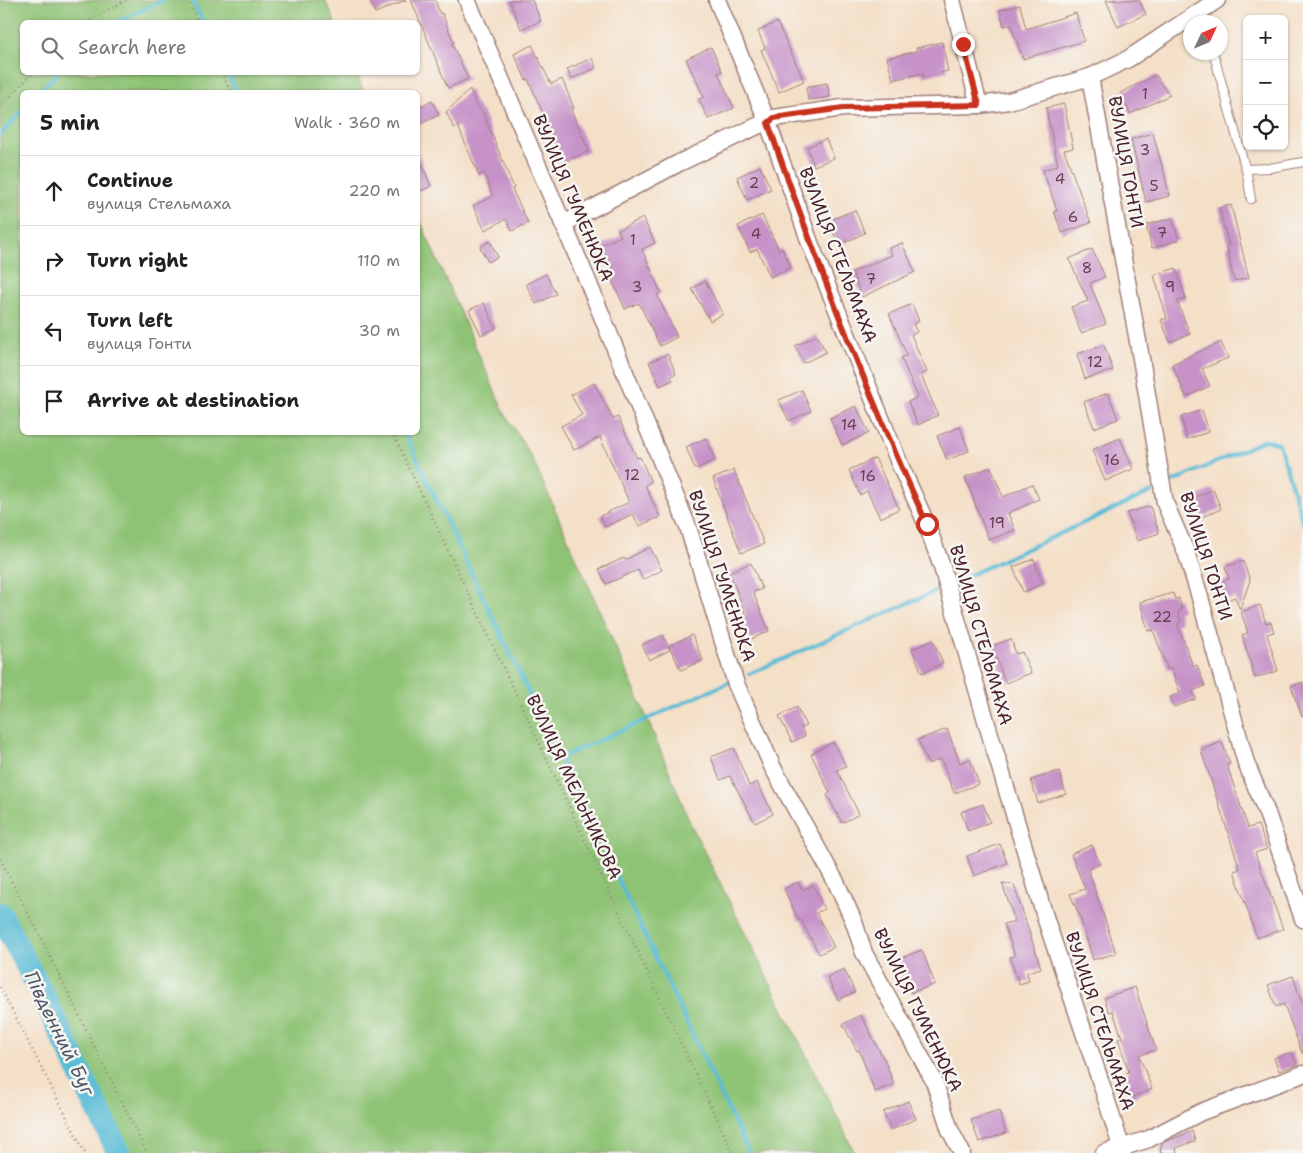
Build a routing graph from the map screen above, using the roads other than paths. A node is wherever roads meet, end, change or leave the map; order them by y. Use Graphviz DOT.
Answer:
graph roads {
  1 [pos="467,0"];
  2 [pos="717,0"];
  3 [pos="952,0"];
  4 [pos="1217,0"];
  5 [pos="1202,15"];
  6 [pos="1183,27"];
  7 [pos="1215,60"];
  8 [pos="1090,77"];
  9 [pos="979,105"];
  10 [pos="768,123"];
  11 [pos="1303,162"];
  12 [pos="1246,169"];
  13 [pos="1251,199"];
  14 [pos="563,224"];
  15 [pos="1303,919"];
  16 [pos="1303,1074"];
  17 [pos="1122,1150"];
  18 [pos="962,1153"];
  19 [pos="1104,1153"];
  1 -- 14 [label="street, ВУЛИЦЯ ГУМЕНЮКА"];
  2 -- 10 [label="street, ВУЛИЦЯ СТЕЛЬМАХА"];
  3 -- 9 [label="street"];
  4 -- 5 [label="street"];
  6 -- 8 [label="street"];
  7 -- 12 [label="lane"];
  8 -- 9 [label="street"];
  8 -- 15 [label="street, ВУЛИЦЯ ГОНТИ"];
  9 -- 10 [label="street"];
  10 -- 14 [label="street"];
  10 -- 17 [label="street, ВУЛИЦЯ СТЕЛЬМАХА"];
  11 -- 12 [label="lane"];
  12 -- 13 [label="lane"];
  14 -- 18 [label="street, ВУЛИЦЯ ГУМЕНЮКА"];
  16 -- 17 [label="street"];
  17 -- 19 [label="street"];
}
